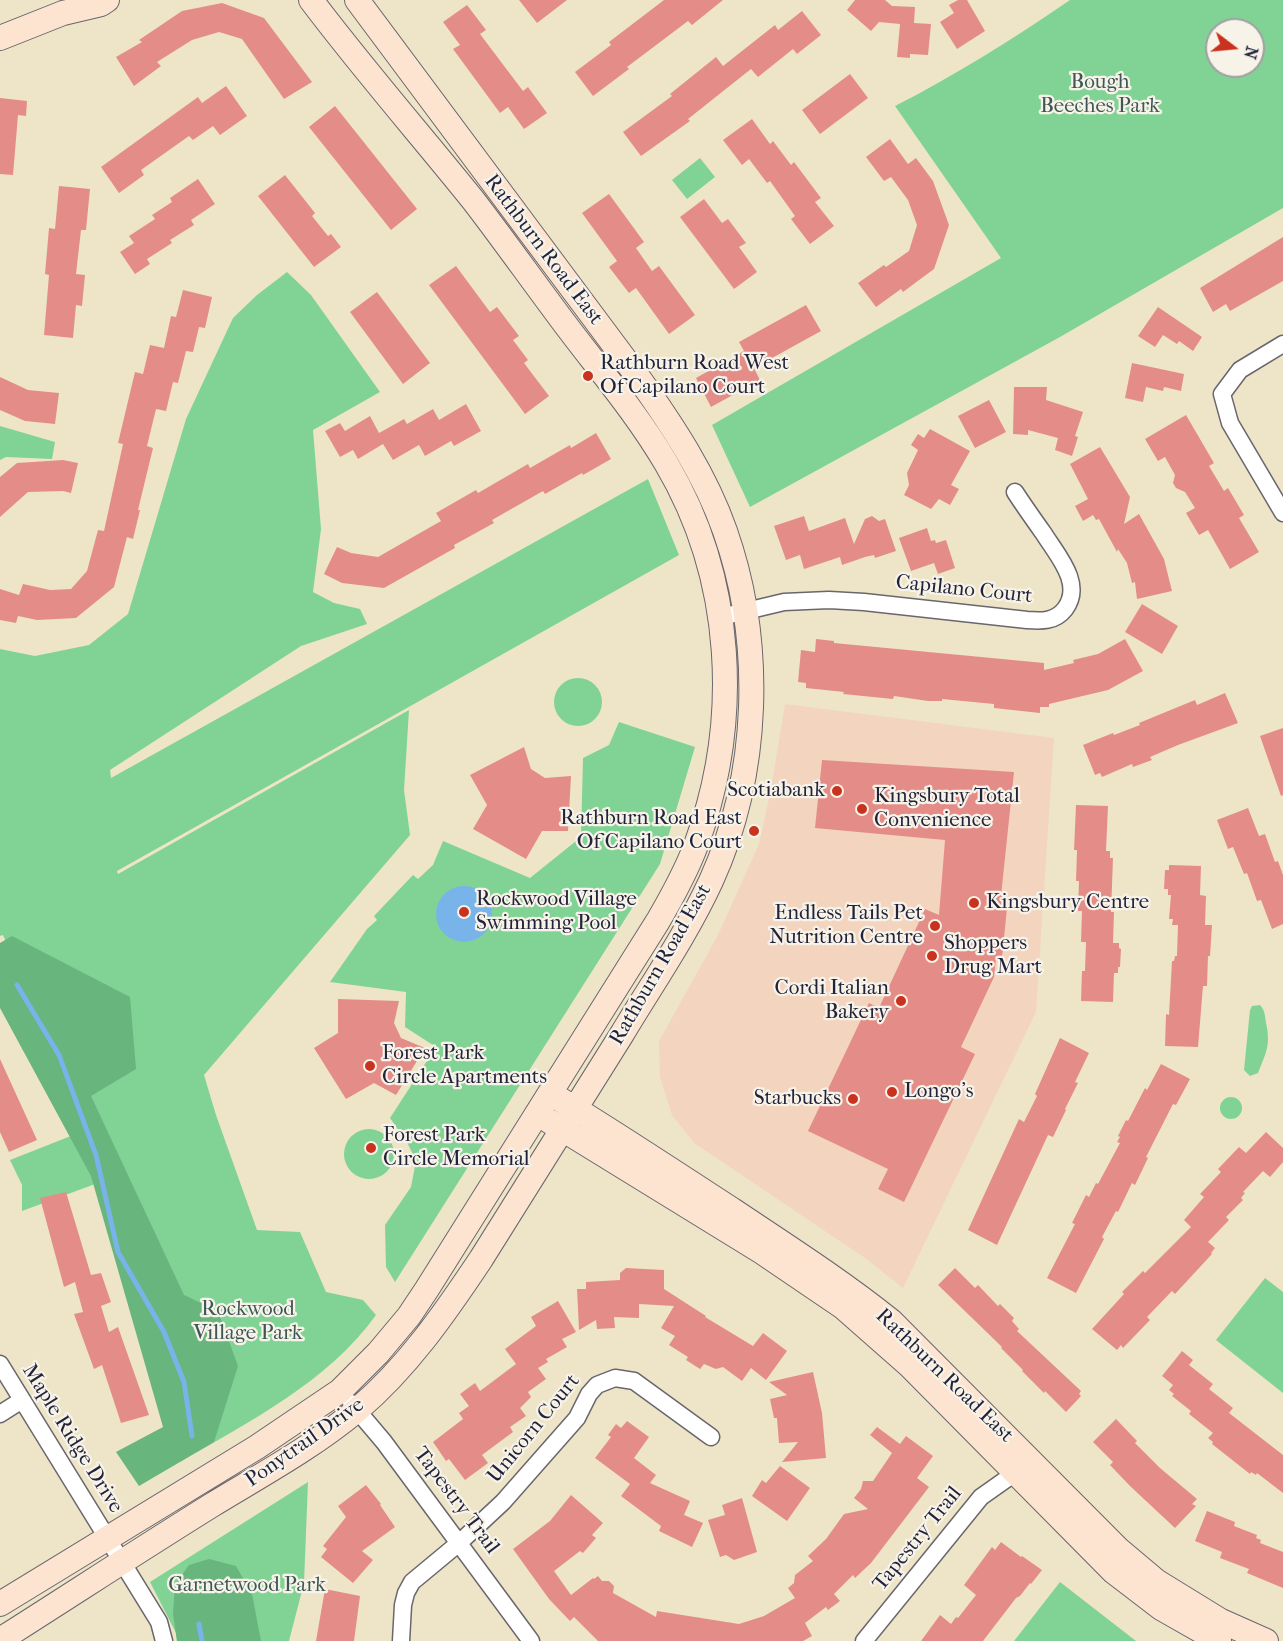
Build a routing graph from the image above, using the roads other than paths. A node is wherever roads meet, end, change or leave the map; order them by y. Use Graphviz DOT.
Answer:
graph roads {
  1 [pos="107,0"];
  2 [pos="311,0"];
  3 [pos="357,0"];
  4 [pos="67,7"];
  5 [pos="0,38"];
  6 [pos="1283,344"];
  7 [pos="1014,492"];
  8 [pos="1283,513"];
  9 [pos="745,611"];
  10 [pos="721,617"];
  11 [pos="563,1073"];
  12 [pos="550,1093"];
  13 [pos="575,1108"];
  14 [pos="537,1114"];
  15 [pos="562,1129"];
  16 [pos="0,1364"];
  17 [pos="340,1390"];
  18 [pos="22,1400"];
  19 [pos="357,1410"];
  20 [pos="0,1414"];
  21 [pos="711,1437"];
  22 [pos="1015,1473"];
  23 [pos="106,1537"];
  24 [pos="459,1543"];
  25 [pos="122,1562"];
  26 [pos="0,1604"];
  27 [pos="0,1640"];
  28 [pos="164,1641"];
  29 [pos="401,1641"];
  30 [pos="531,1641"];
  31 [pos="864,1641"];
  32 [pos="1219,1641"];
  33 [pos="1266,1641"];
  1 -- 4 [label="street"];
  2 -- 10 [label="street, Rathburn Road East"];
  3 -- 9 [label="street, Rathburn Road East"];
  4 -- 5 [label="street"];
  6 -- 8 [label="street"];
  7 -- 9 [label="street, Capilano Court"];
  9 -- 10 [label="street, Capilano Court"];
  9 -- 13 [label="street, Rathburn Road East"];
  10 -- 11 [label="street, Rathburn Road East"];
  11 -- 12 [label="street, Ponytrail Drive"];
  12 -- 13 [label="street, Rathburn Road East"];
  12 -- 14 [label="street, Ponytrail Drive"];
  13 -- 15 [label="street, Ponytrail Drive"];
  13 -- 33 [label="street, Rathburn Road East"];
  14 -- 15 [label="street, Rathburn Road East"];
  14 -- 17 [label="street, Ponytrail Drive"];
  15 -- 19 [label="street, Ponytrail Drive"];
  15 -- 22 [label="street, Rathburn Road East"];
  16 -- 18 [label="street, Maple Ridge Drive"];
  17 -- 19 [label="street, Tapestry Trail"];
  17 -- 23 [label="street, Ponytrail Drive"];
  18 -- 20 [label="street"];
  18 -- 23 [label="street, Maple Ridge Drive"];
  19 -- 24 [label="street, Tapestry Trail"];
  19 -- 25 [label="street, Ponytrail Drive"];
  21 -- 24 [label="street, Unicorn Court"];
  22 -- 31 [label="street, Tapestry Trail"];
  22 -- 32 [label="street, Rathburn Road East"];
  23 -- 25 [label="street, Maple Ridge Drive"];
  23 -- 26 [label="street, Ponytrail Drive"];
  24 -- 29 [label="street, Unicorn Court"];
  24 -- 30 [label="street, Tapestry Trail"];
  25 -- 27 [label="street, Ponytrail Drive"];
  25 -- 28 [label="street, Maple Ridge Drive"];
}
